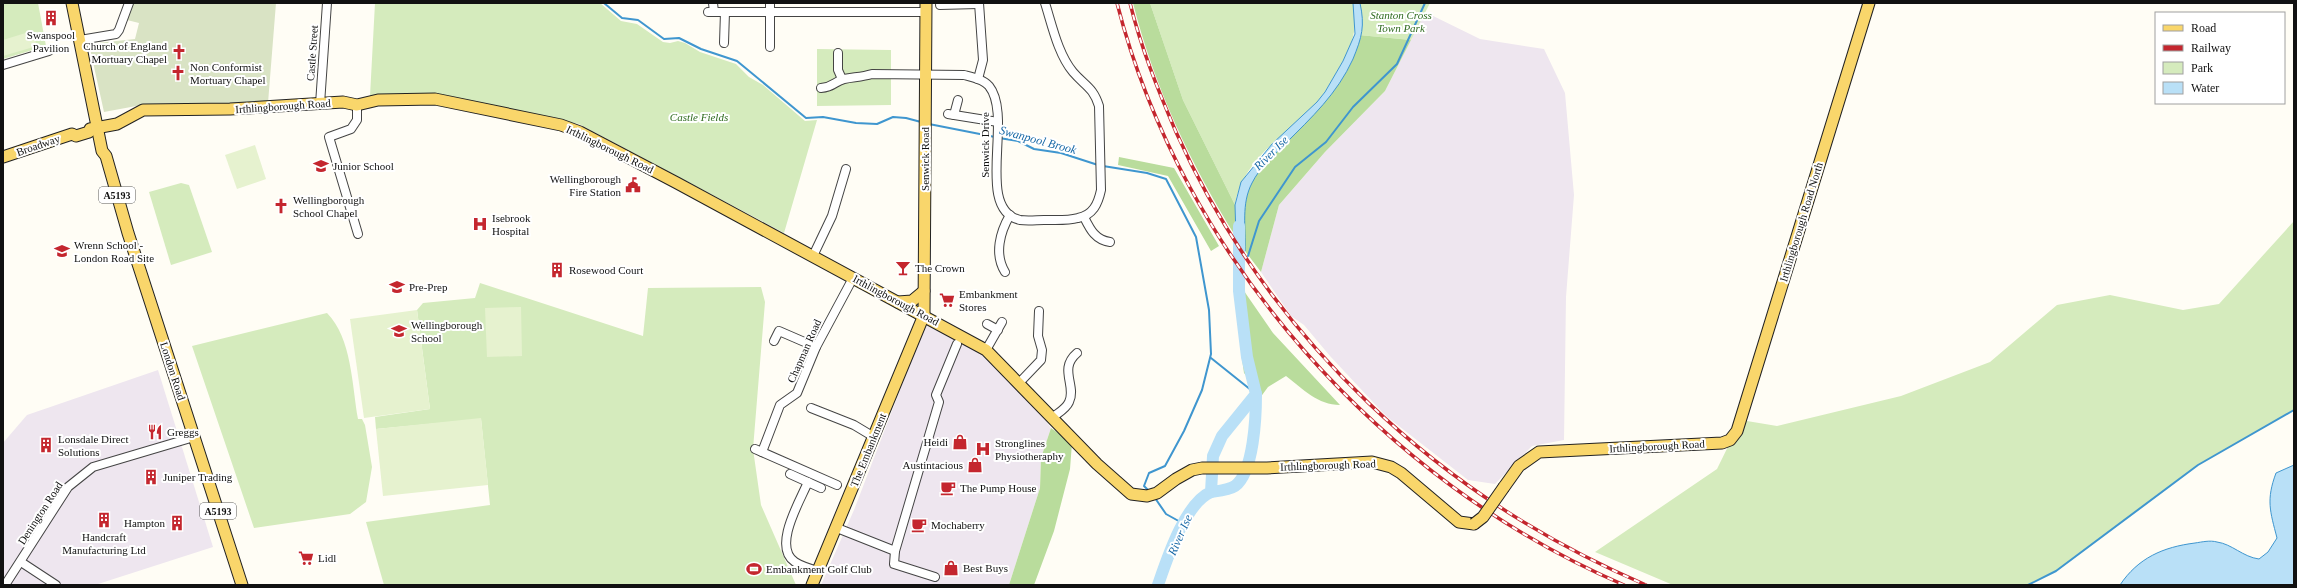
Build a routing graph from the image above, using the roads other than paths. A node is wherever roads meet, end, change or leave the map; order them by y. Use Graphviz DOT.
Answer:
graph roads {
  1 [pos="72,3"];
  2 [pos="129,3"];
  3 [pos="327,3"];
  4 [pos="714,3"];
  5 [pos="770,3"];
  6 [pos="1045,3"];
  7 [pos="1869,3"];
  8 [pos="979,4"];
  9 [pos="940,5"];
  10 [pos="926,7"];
  11 [pos="725,12"];
  12 [pos="770,13"];
  13 [pos="80,40"];
  14 [pos="724,43"];
  15 [pos="770,47"];
  16 [pos="49,52"];
  17 [pos="838,53"];
  18 [pos="3,65"];
  19 [pos="926,75"];
  20 [pos="842,79"];
  21 [pos="978,79"];
  22 [pos="821,88"];
  23 [pos="958,100"];
  24 [pos="320,104"];
  25 [pos="357,105"];
  26 [pos="998,125"];
  27 [pos="98,129"];
  28 [pos="3,157"];
  29 [pos="846,169"];
  30 [pos="1010,215"];
  31 [pos="1084,217"];
  32 [pos="358,234"];
  33 [pos="1110,242"];
  34 [pos="813,256"];
  35 [pos="1005,272"];
  36 [pos="853,278"];
  37 [pos="924,291"];
  38 [pos="895,302"];
  39 [pos="1039,311"];
  40 [pos="924,315"];
  41 [pos="1002,322"];
  42 [pos="987,324"];
  43 [pos="998,330"];
  44 [pos="774,341"];
  45 [pos="957,344"];
  46 [pos="816,347"];
  47 [pos="986,350"];
  48 [pos="1077,353"];
  49 [pos="1019,383"];
  50 [pos="811,408"];
  51 [pos="1053,417"];
  52 [pos="194,437"];
  53 [pos="874,437"];
  54 [pos="1730,440"];
  55 [pos="790,474"];
  56 [pos="808,482"];
  57 [pos="837,485"];
  58 [pos="821,488"];
  59 [pos="837,528"];
  60 [pos="895,551"];
  61 [pos="21,562"];
  62 [pos="818,571"];
  63 [pos="935,577"];
  64 [pos="5,585"];
  65 [pos="56,585"];
  66 [pos="242,585"];
  67 [pos="812,585"];
  1 -- 13 [label="main road, London Road / A5193"];
  2 -- 13 [label="street"];
  3 -- 24 [label="street, Castle Street"];
  4 -- 11 [label="street"];
  5 -- 12 [label="street"];
  6 -- 31 [label="street"];
  7 -- 54 [label="main road, Irthlingborough Road North"];
  8 -- 9 [label="street"];
  8 -- 21 [label="street"];
  10 -- 12 [label="street"];
  10 -- 19 [label="main road, Senwick Road"];
  11 -- 12 [label="street"];
  11 -- 14 [label="street"];
  12 -- 15 [label="street"];
  13 -- 27 [label="main road, London Road / A5193"];
  16 -- 18 [label="street"];
  17 -- 20 [label="street"];
  19 -- 20 [label="street"];
  19 -- 21 [label="street"];
  19 -- 37 [label="main road, Senwick Road"];
  20 -- 22 [label="street"];
  21 -- 26 [label="street, Senwick Drive"];
  23 -- 26 [label="street"];
  24 -- 25 [label="main road, Irthlingborough Road"];
  24 -- 27 [label="main road, Irthlingborough Road"];
  25 -- 32 [label="street"];
  25 -- 34 [label="main road, Irthlingborough Road"];
  26 -- 30 [label="street, Senwick Drive"];
  27 -- 28 [label="main road, Broadway"];
  27 -- 52 [label="main road, London Road / A5193"];
  29 -- 34 [label="street"];
  30 -- 31 [label="street"];
  30 -- 35 [label="street"];
  31 -- 33 [label="street"];
  34 -- 36 [label="main road, Irthlingborough Road"];
  36 -- 38 [label="main road, Irthlingborough Road"];
  36 -- 46 [label="street, Chapman Road"];
  37 -- 38 [label="main road"];
  37 -- 40 [label="main road, Senwick Road"];
  38 -- 40 [label="main road, Irthlingborough Road"];
  39 -- 49 [label="street"];
  40 -- 47 [label="main road, Irthlingborough Road"];
  40 -- 53 [label="main road, The Embankment"];
  41 -- 43 [label="street"];
  42 -- 43 [label="street"];
  43 -- 47 [label="street"];
  44 -- 46 [label="street"];
  45 -- 60 [label="street"];
  46 -- 57 [label="street, Chapman Road"];
  47 -- 49 [label="main road, Irthlingborough Road"];
  48 -- 51 [label="street"];
  49 -- 51 [label="main road, Irthlingborough Road"];
  50 -- 53 [label="street"];
  51 -- 54 [label="main road, Irthlingborough Road, bridge"];
  52 -- 61 [label="street, Denington Road"];
  52 -- 66 [label="main road, London Road / A5193"];
  53 -- 59 [label="main road, The Embankment"];
  55 -- 56 [label="street"];
  56 -- 58 [label="street"];
  56 -- 62 [label="street"];
  59 -- 60 [label="street"];
  59 -- 62 [label="main road, The Embankment"];
  60 -- 63 [label="street"];
  61 -- 64 [label="street, Denington Road"];
  61 -- 65 [label="street"];
  62 -- 67 [label="main road, The Embankment"];
}
